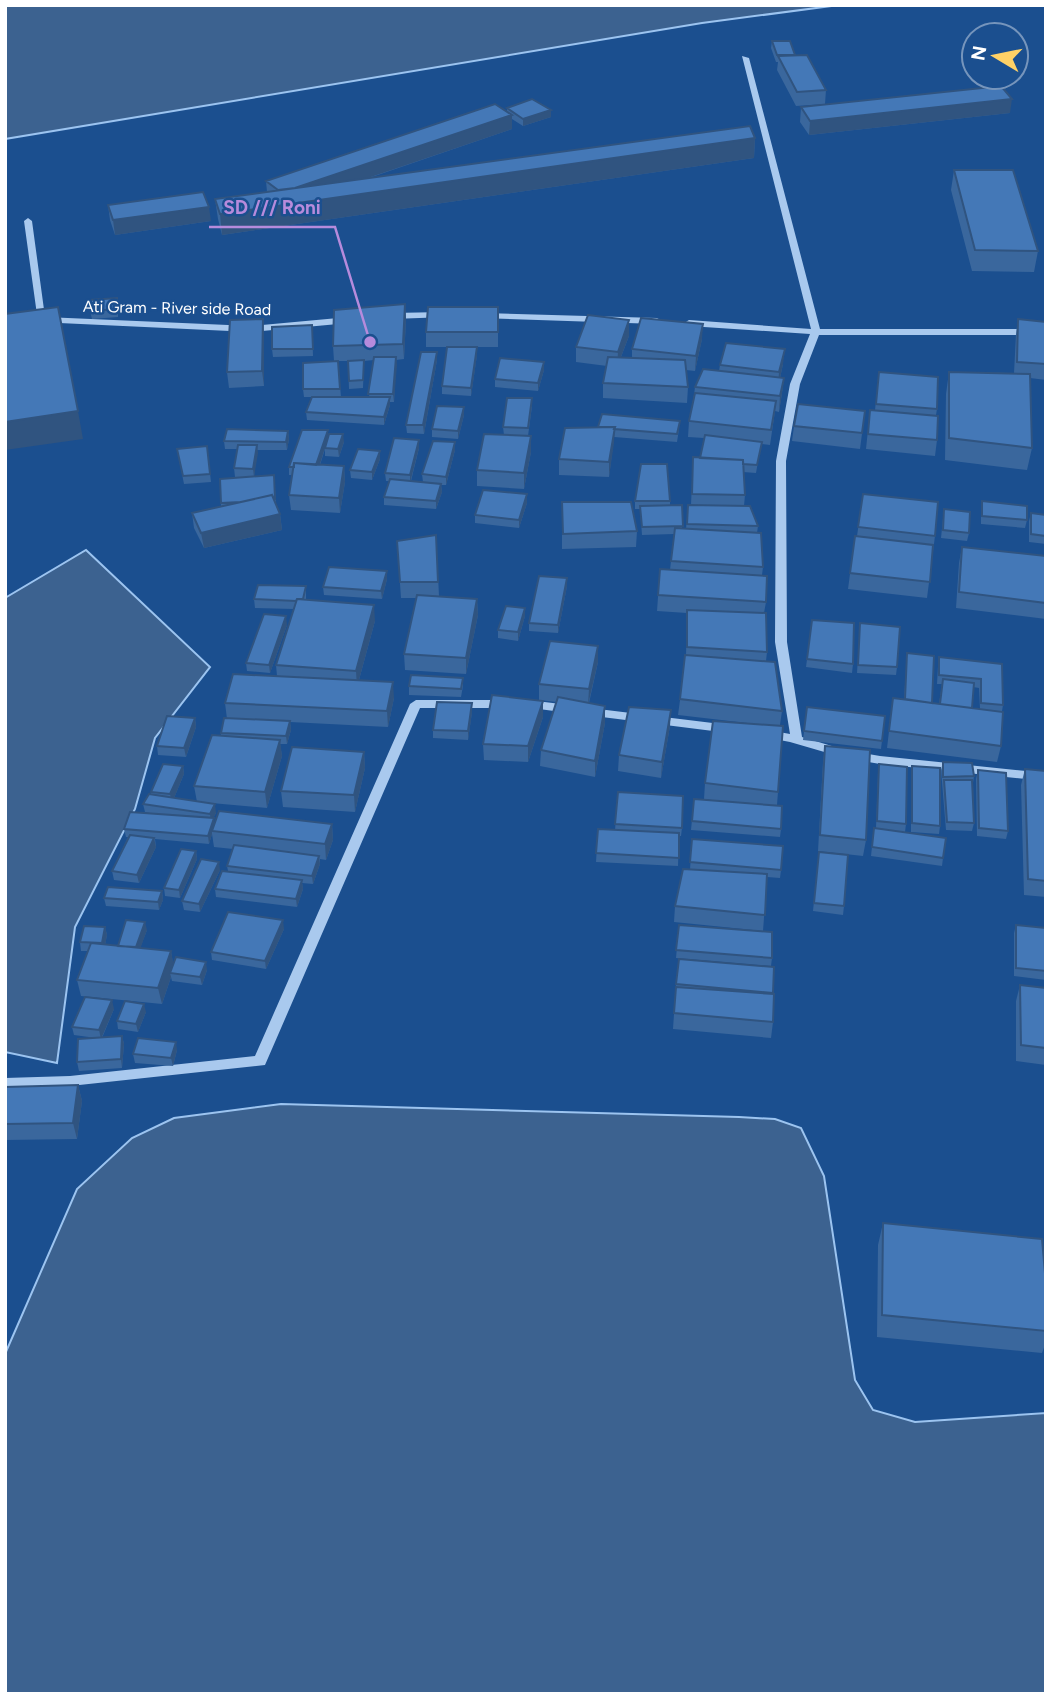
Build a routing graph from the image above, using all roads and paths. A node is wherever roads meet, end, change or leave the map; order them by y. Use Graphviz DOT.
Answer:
graph roads {
  1 [pos="746,58"];
  2 [pos="28,221"];
  3 [pos="455,315"];
  4 [pos="469,315"];
  5 [pos="387,317"];
  6 [pos="360,319"];
  7 [pos="41,320"];
  8 [pos="816,332"];
  9 [pos="1046,332"];
  10 [pos="740,730"];
  11 [pos="754,732"];
  12 [pos="796,737"];
  13 [pos="1046,777"];
  14 [pos="5,1083"];
  1 -- 8 [label="street"];
  2 -- 7 [label="street"];
  3 -- 5 [label="street"];
  4 -- 8 [label="street"];
  6 -- 7 [label="street, Ati Gram - River side Road"];
  8 -- 9 [label="street"];
  8 -- 12 [label="street"];
  10 -- 14 [label="street"];
  11 -- 12 [label="street"];
  12 -- 13 [label="street"];
}
